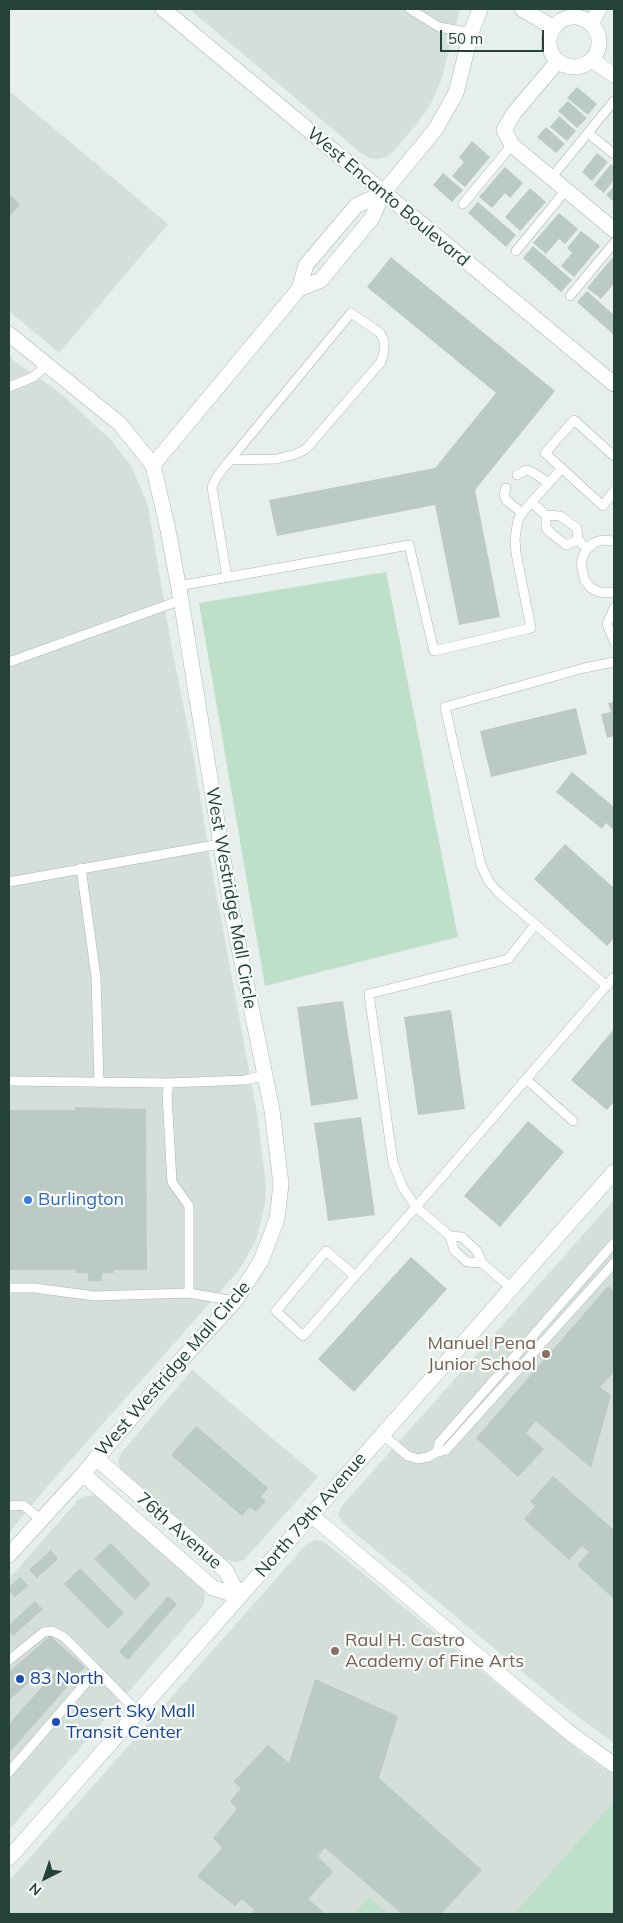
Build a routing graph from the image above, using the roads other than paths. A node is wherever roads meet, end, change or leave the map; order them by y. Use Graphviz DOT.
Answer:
graph roads {
  1 [pos="163,9"];
  2 [pos="410,9"];
  3 [pos="480,9"];
  4 [pos="522,9"];
  5 [pos="599,9"];
  6 [pos="591,24"];
  7 [pos="554,28"];
  8 [pos="471,33"];
  9 [pos="592,60"];
  10 [pos="558,61"];
  11 [pos="614,75"];
  12 [pos="614,101"];
  13 [pos="588,133"];
  14 [pos="512,145"];
  15 [pos="614,154"];
  16 [pos="552,178"];
  17 [pos="566,190"];
  18 [pos="383,193"];
  19 [pos="463,204"];
  20 [pos="614,230"];
  21 [pos="614,243"];
  22 [pos="516,251"];
  23 [pos="299,289"];
  24 [pos="570,296"];
  25 [pos="9,334"];
  26 [pos="47,365"];
  27 [pos="614,384"];
  28 [pos="9,386"];
  29 [pos="614,456"];
  30 [pos="230,460"];
  31 [pos="153,465"];
  32 [pos="562,468"];
  33 [pos="517,474"];
  34 [pos="549,482"];
  35 [pos="506,488"];
  36 [pos="614,491"];
  37 [pos="532,503"];
  38 [pos="522,513"];
  39 [pos="546,515"];
  40 [pos="578,540"];
  41 [pos="614,541"];
  42 [pos="588,549"];
  43 [pos="228,577"];
  44 [pos="180,593"];
  45 [pos="614,594"];
  46 [pos="614,608"];
  47 [pos="614,641"];
  48 [pos="9,662"];
  49 [pos="614,662"];
  50 [pos="220,844"];
  51 [pos="81,868"];
  52 [pos="9,882"];
  53 [pos="535,925"];
  54 [pos="614,977"];
  55 [pos="607,986"];
  56 [pos="266,1075"];
  57 [pos="526,1079"];
  58 [pos="9,1081"];
  59 [pos="169,1082"];
  60 [pos="99,1083"];
  61 [pos="573,1122"];
  62 [pos="614,1172"];
  63 [pos="416,1207"];
  64 [pos="450,1236"];
  65 [pos="614,1243"];
  66 [pos="482,1263"];
  67 [pos="614,1263"];
  68 [pos="355,1276"];
  69 [pos="9,1288"];
  70 [pos="511,1288"];
  71 [pos="188,1293"];
  72 [pos="235,1301"];
  73 [pos="382,1434"];
  74 [pos="436,1452"];
  75 [pos="90,1466"];
  76 [pos="9,1506"];
  77 [pos="311,1515"];
  78 [pos="41,1520"];
  79 [pos="9,1555"];
  80 [pos="239,1596"];
  81 [pos="9,1660"];
  82 [pos="96,1671"];
  83 [pos="138,1712"];
  84 [pos="614,1764"];
  85 [pos="9,1772"];
  86 [pos="9,1858"];
  1 -- 18 [label="street, West Encanto Boulevard"];
  2 -- 8 [label="lane"];
  3 -- 8 [label="street"];
  4 -- 7 [label="street"];
  5 -- 6 [label="street"];
  6 -- 7 [label="street"];
  6 -- 9 [label="street"];
  7 -- 10 [label="street"];
  8 -- 18 [label="street"];
  9 -- 10 [label="street"];
  9 -- 11 [label="street"];
  10 -- 14 [label="street"];
  12 -- 13 [label="lane"];
  13 -- 15 [label="lane"];
  13 -- 16 [label="lane"];
  14 -- 16 [label="street"];
  14 -- 19 [label="lane"];
  16 -- 17 [label="street"];
  17 -- 20 [label="street"];
  17 -- 22 [label="lane"];
  18 -- 23 [label="street"];
  18 -- 23 [label="street"];
  18 -- 27 [label="street, West Encanto Boulevard"];
  21 -- 24 [label="lane"];
  23 -- 31 [label="street"];
  25 -- 26 [label="street, West Westridge Mall Circle"];
  26 -- 28 [label="lane"];
  26 -- 31 [label="street, West Westridge Mall Circle"];
  29 -- 32 [label="lane"];
  30 -- 30 [label="lane"];
  30 -- 43 [label="lane"];
  31 -- 44 [label="street, West Westridge Mall Circle"];
  32 -- 34 [label="lane"];
  32 -- 36 [label="lane"];
  33 -- 34 [label="lane"];
  34 -- 37 [label="lane"];
  35 -- 38 [label="lane"];
  37 -- 38 [label="lane"];
  37 -- 39 [label="lane"];
  38 -- 43 [label="lane"];
  39 -- 40 [label="lane"];
  39 -- 40 [label="lane"];
  40 -- 42 [label="lane"];
  41 -- 42 [label="lane"];
  42 -- 45 [label="lane"];
  43 -- 44 [label="lane"];
  44 -- 48 [label="lane"];
  44 -- 50 [label="street, West Westridge Mall Circle"];
  46 -- 47 [label="lane"];
  49 -- 53 [label="lane"];
  50 -- 51 [label="lane"];
  50 -- 56 [label="street, West Westridge Mall Circle"];
  51 -- 52 [label="lane"];
  51 -- 60 [label="lane"];
  53 -- 55 [label="lane"];
  53 -- 63 [label="lane"];
  54 -- 55 [label="lane"];
  55 -- 57 [label="lane"];
  56 -- 59 [label="lane"];
  56 -- 72 [label="street, West Westridge Mall Circle"];
  57 -- 61 [label="lane"];
  57 -- 63 [label="lane"];
  58 -- 60 [label="lane"];
  59 -- 60 [label="lane"];
  59 -- 71 [label="lane"];
  62 -- 70 [label="street, North 79th Avenue"];
  63 -- 64 [label="lane"];
  63 -- 68 [label="lane"];
  64 -- 66 [label="lane"];
  64 -- 66 [label="lane"];
  65 -- 74 [label="lane"];
  66 -- 70 [label="lane"];
  67 -- 74 [label="lane"];
  68 -- 68 [label="lane"];
  69 -- 71 [label="lane"];
  70 -- 73 [label="street, North 79th Avenue"];
  71 -- 72 [label="lane"];
  72 -- 75 [label="street, West Westridge Mall Circle"];
  73 -- 74 [label="lane"];
  73 -- 77 [label="street, North 79th Avenue"];
  75 -- 78 [label="street, West Westridge Mall Circle"];
  75 -- 80 [label="street, 76th Avenue"];
  75 -- 80 [label="street, 76th Avenue"];
  76 -- 78 [label="lane"];
  77 -- 80 [label="street, North 79th Avenue"];
  77 -- 84 [label="street"];
  78 -- 79 [label="street, West Westridge Mall Circle"];
  80 -- 83 [label="street, North 79th Avenue"];
  81 -- 82 [label="lane"];
  82 -- 83 [label="lane"];
  82 -- 85 [label="lane"];
  83 -- 86 [label="street, North 79th Avenue"];
}
